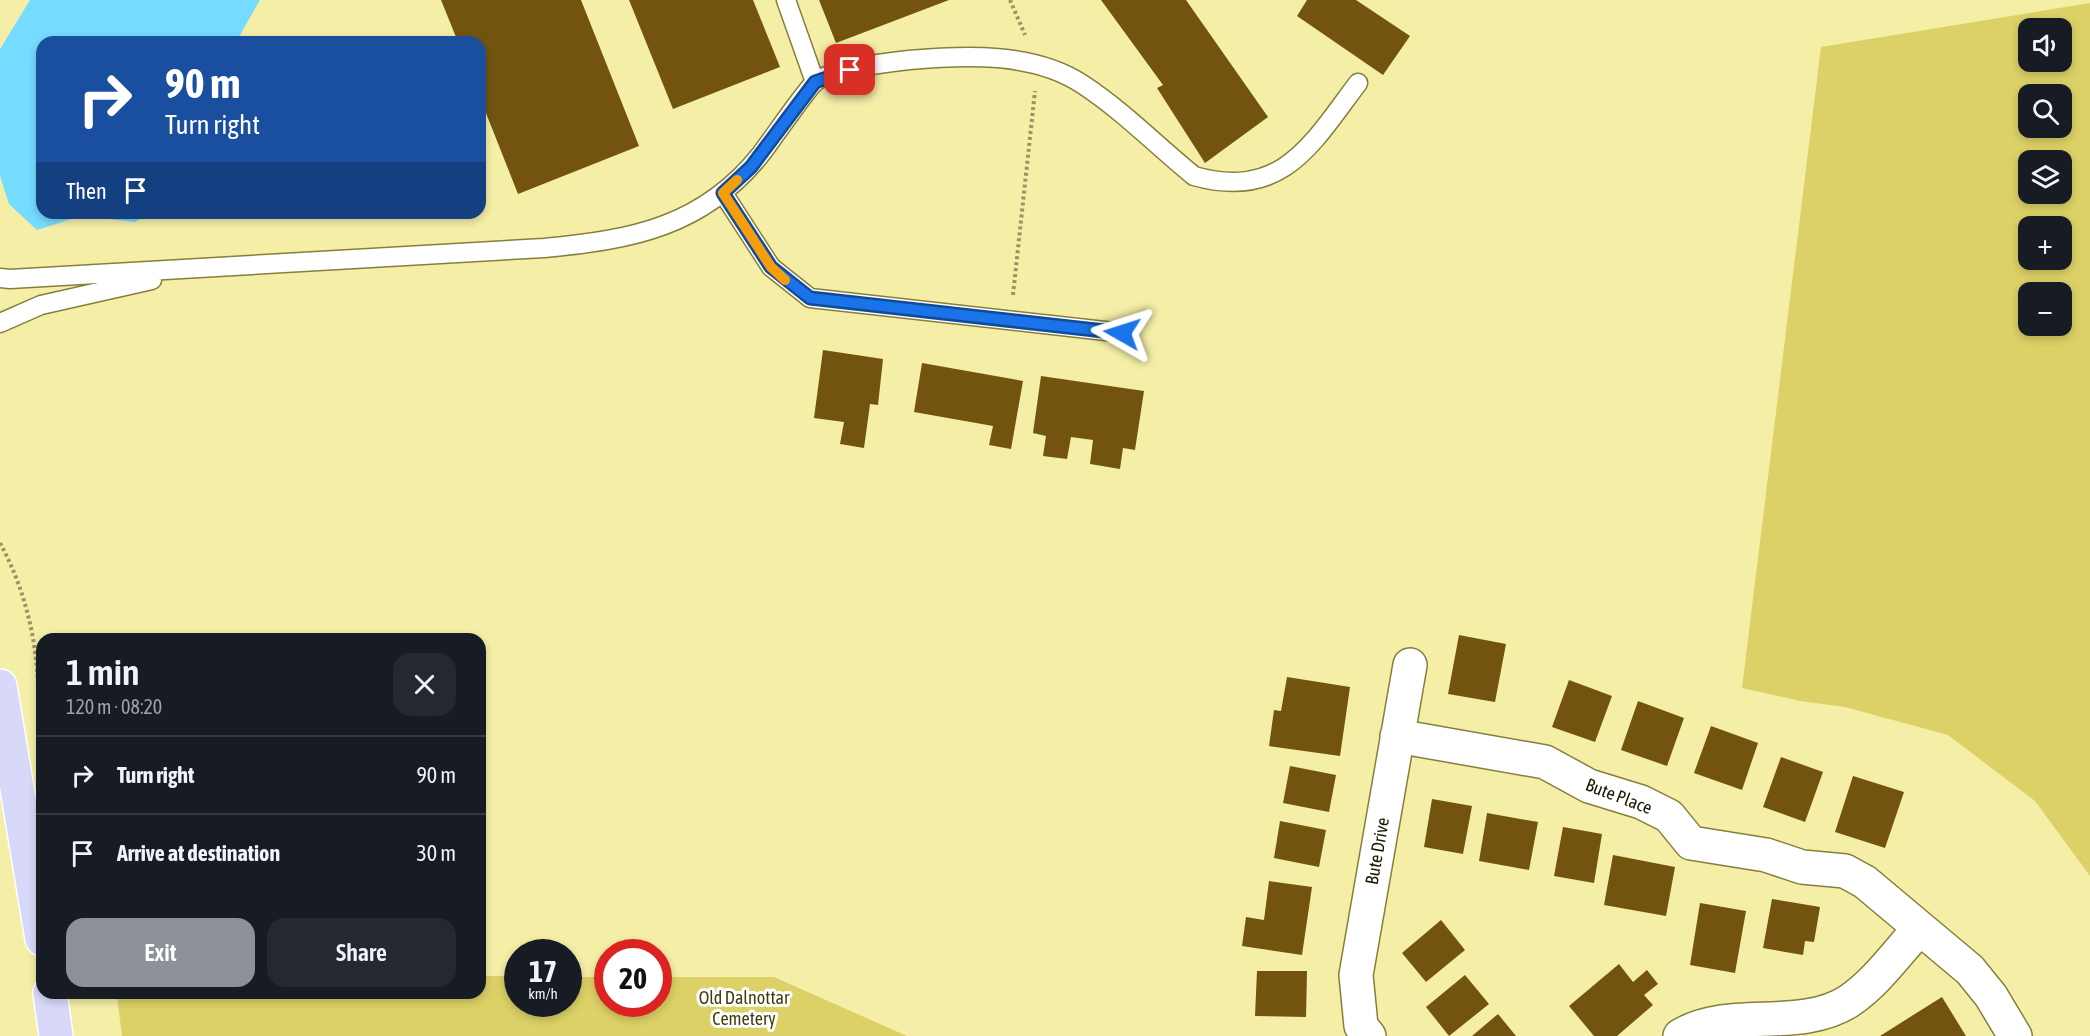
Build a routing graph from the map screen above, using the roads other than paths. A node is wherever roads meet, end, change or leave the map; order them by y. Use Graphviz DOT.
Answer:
graph roads {
  1 [pos="786,0"];
  2 [pos="815,82"];
  3 [pos="1358,83"];
  4 [pos="723,193"];
  5 [pos="207,268"];
  6 [pos="0,278"];
  7 [pos="0,322"];
  8 [pos="1122,333"];
  9 [pos="1410,665"];
  10 [pos="0,686"];
  11 [pos="1397,736"];
  12 [pos="36,903"];
  13 [pos="1919,929"];
  14 [pos="51,999"];
  15 [pos="56,1036"];
  16 [pos="1369,1036"];
  17 [pos="1680,1036"];
  18 [pos="2015,1036"];
  1 -- 2 [label="lane"];
  2 -- 3 [label="lane"];
  2 -- 4 [label="lane"];
  4 -- 5 [label="lane"];
  4 -- 8 [label="lane"];
  5 -- 6 [label="lane"];
  5 -- 7 [label="lane"];
  9 -- 11 [label="street, Bute Drive"];
  10 -- 12 [label="main road"];
  11 -- 13 [label="street, Bute Place"];
  11 -- 16 [label="street, Bute Drive"];
  13 -- 17 [label="street"];
  13 -- 18 [label="street, Bute Place"];
  14 -- 15 [label="main road"];
}
